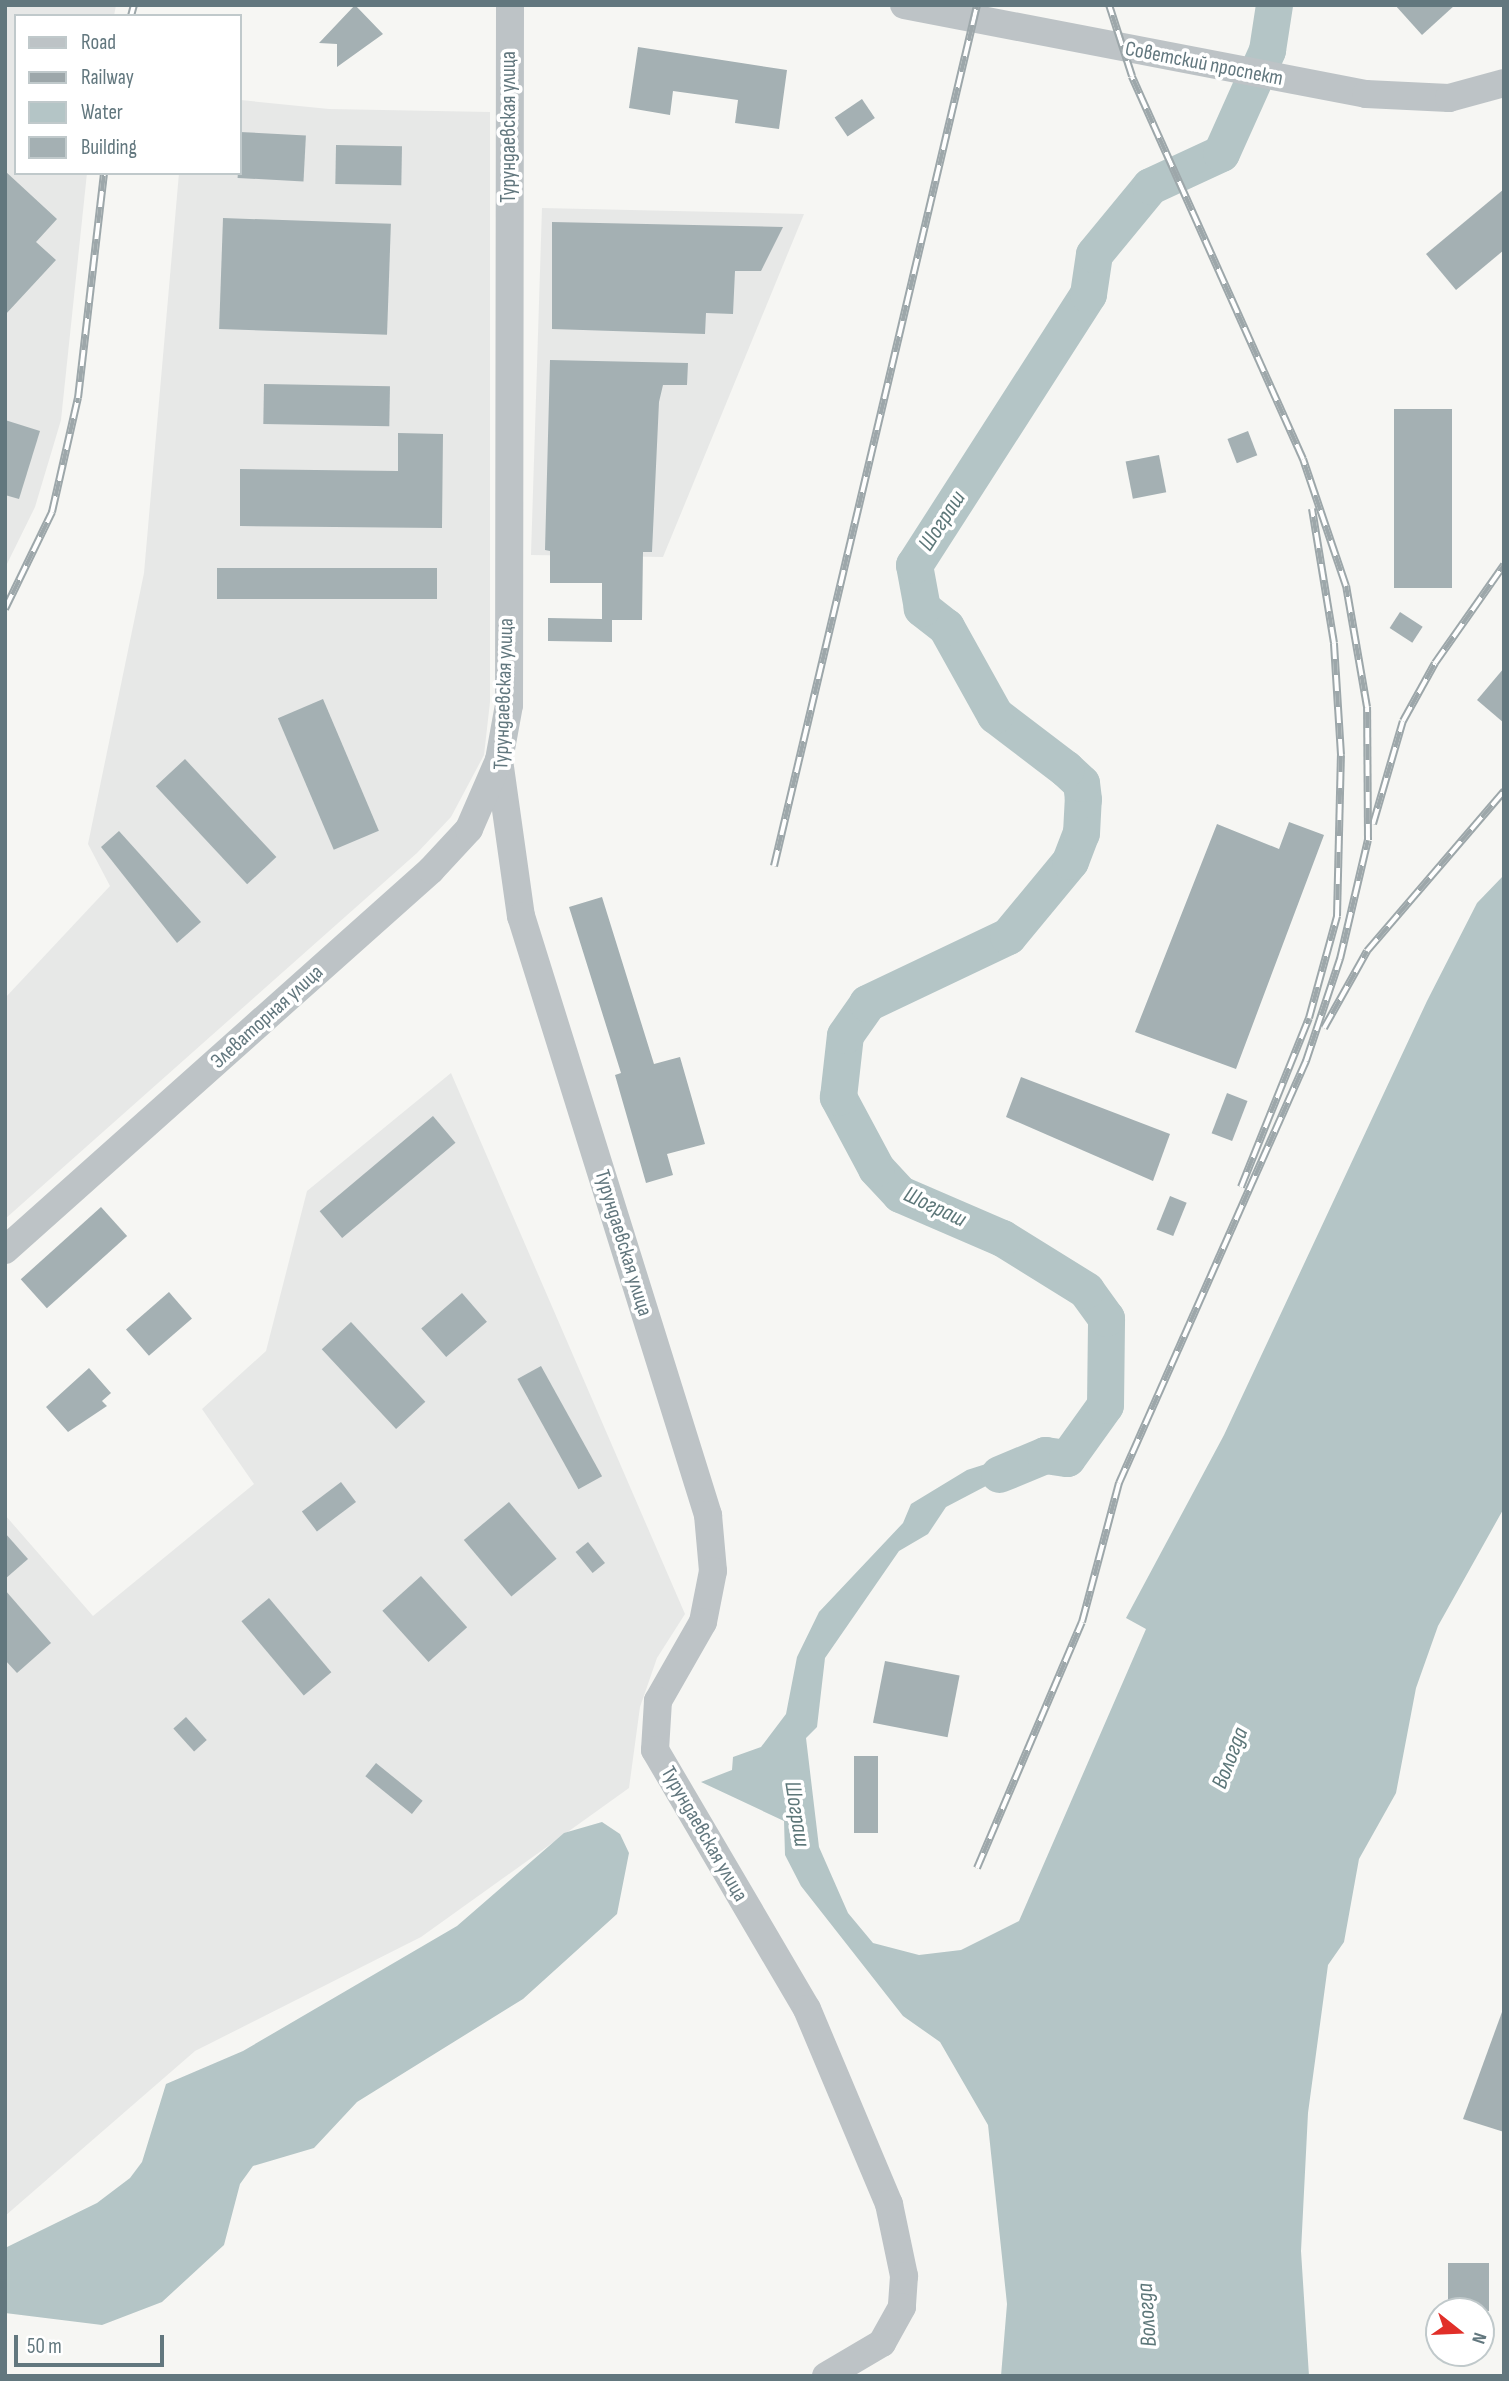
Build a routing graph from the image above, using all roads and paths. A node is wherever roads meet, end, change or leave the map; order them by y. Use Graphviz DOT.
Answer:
graph roads {
  1 [pos="510,5"];
  2 [pos="904,5"];
  3 [pos="1504,83"];
  4 [pos="499,760"];
  5 [pos="5,1250"];
  6 [pos="826,2376"];
  1 -- 4 [label="street, Турундаевская улица"];
  2 -- 3 [label="street, Советский проспект"];
  4 -- 5 [label="street, Элеваторная улица"];
  4 -- 6 [label="street, Турундаевская улица"];
}
